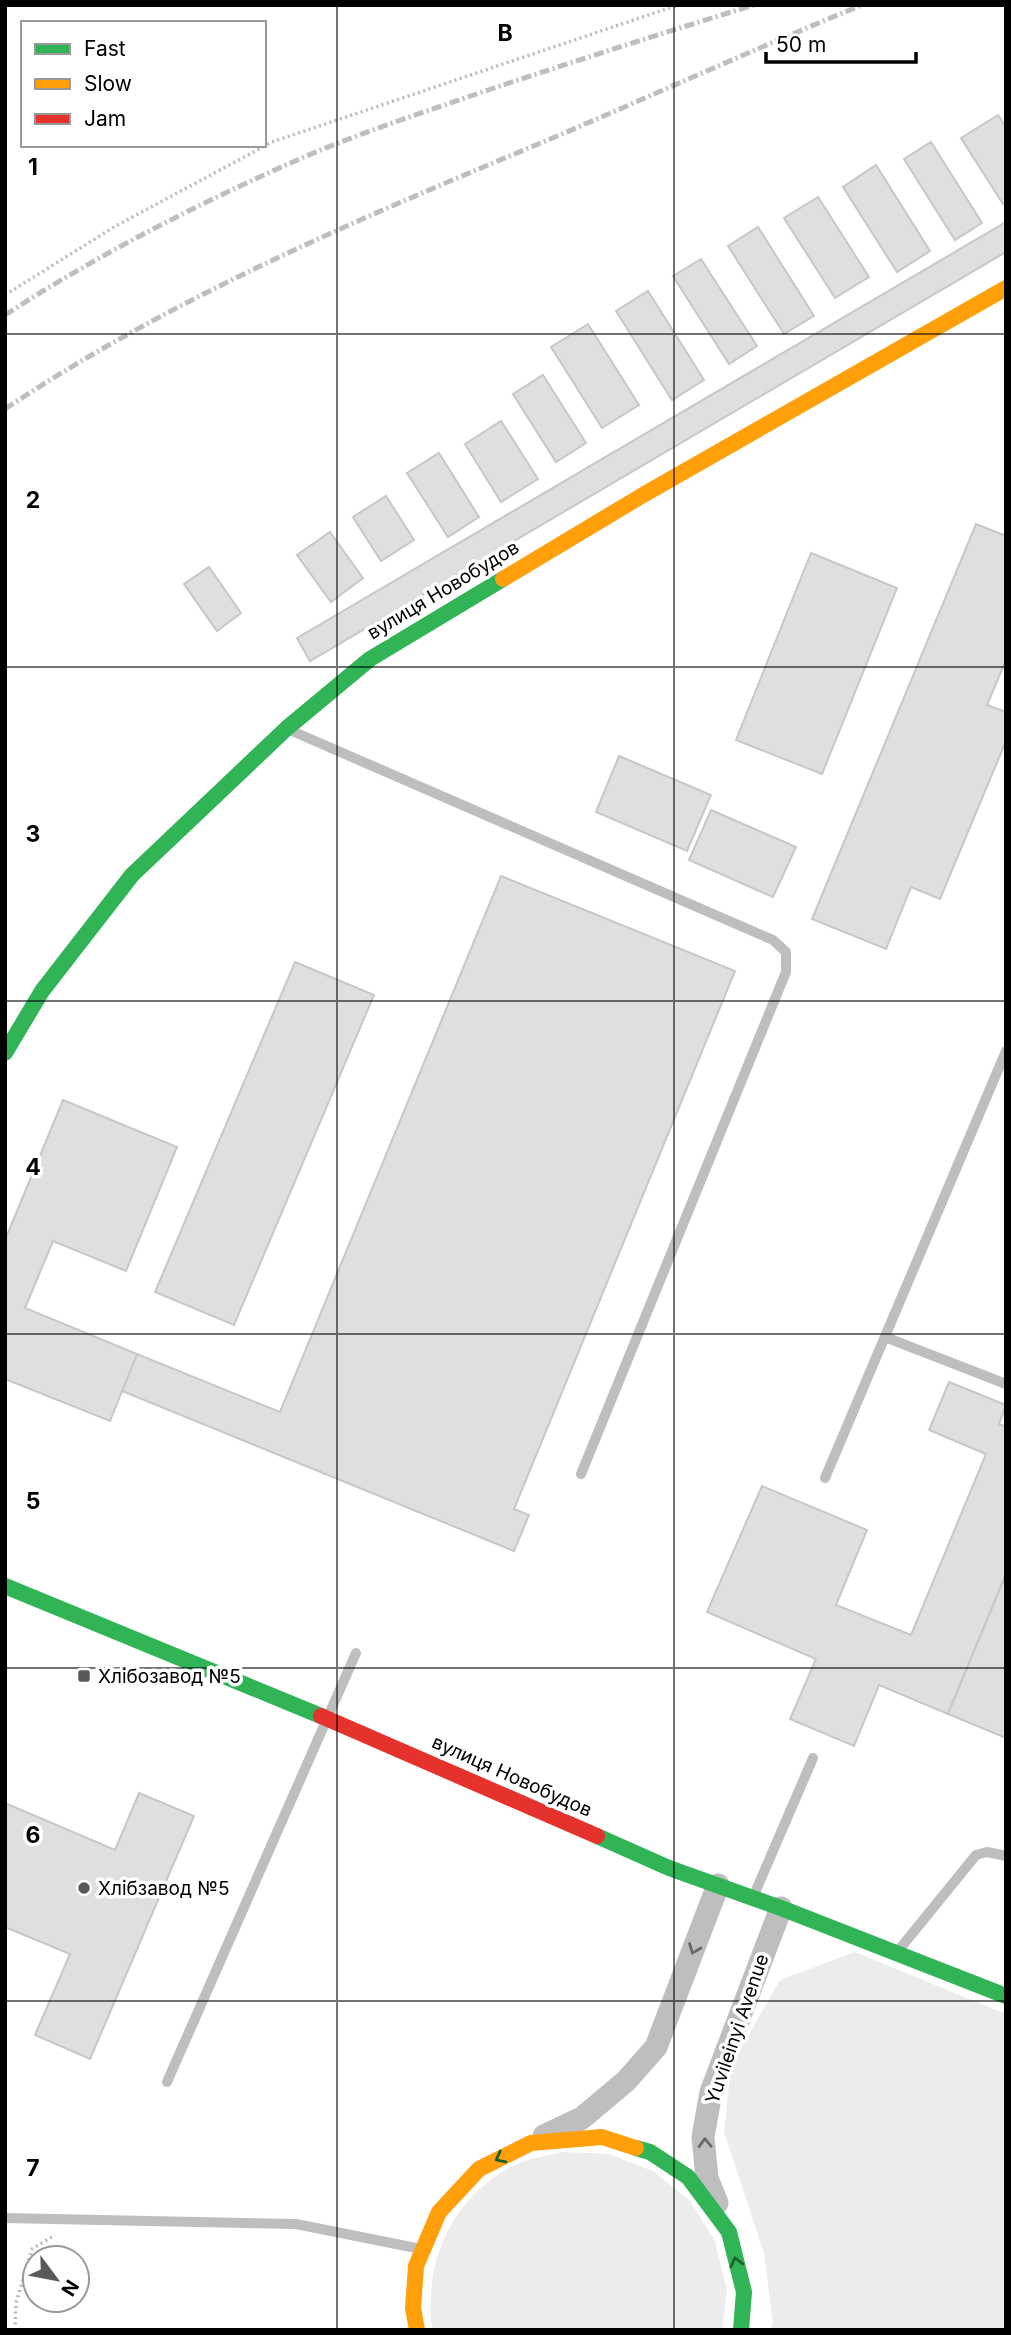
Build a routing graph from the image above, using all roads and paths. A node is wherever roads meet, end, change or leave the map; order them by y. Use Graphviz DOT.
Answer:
graph roads {
  1 [pos="678,5"];
  2 [pos="266,145"];
  3 [pos="263,147"];
  4 [pos="1006,288"];
  5 [pos="5,295"];
  6 [pos="286,728"];
  7 [pos="1006,1051"];
  8 [pos="5,1053"];
  9 [pos="885,1337"];
  10 [pos="1006,1384"];
  11 [pos="581,1474"];
  12 [pos="825,1478"];
  13 [pos="5,1586"];
  14 [pos="356,1653"];
  15 [pos="326,1718"];
  16 [pos="813,1758"];
  17 [pos="1006,1856"];
  18 [pos="719,1885"];
  19 [pos="753,1898"];
  20 [pos="781,1908"];
  21 [pos="897,1952"];
  22 [pos="1006,1996"];
  23 [pos="167,2082"];
  24 [pos="531,2143"];
  25 [pos="5,2218"];
  26 [pos="80,2219"];
  27 [pos="729,2232"];
  28 [pos="423,2249"];
  29 [pos="15,2330"];
  30 [pos="417,2330"];
  31 [pos="741,2330"];
  1 -- 2 [label="path"];
  3 -- 5 [label="path"];
  4 -- 6 [label="street, вулиця Новобудов"];
  6 -- 8 [label="street, вулиця Новобудов"];
  6 -- 11 [label="lane"];
  7 -- 9 [label="lane"];
  9 -- 10 [label="lane"];
  9 -- 12 [label="lane"];
  13 -- 15 [label="street, вулиця Новобудов"];
  14 -- 15 [label="lane"];
  15 -- 18 [label="street, вулиця Новобудов"];
  15 -- 23 [label="lane"];
  16 -- 19 [label="lane"];
  17 -- 21 [label="lane"];
  18 -- 19 [label="street, вулиця Новобудов"];
  18 -- 24 [label="street, Yuvileinyi Avenue, one-way"];
  19 -- 20 [label="street, вулиця Новобудов"];
  20 -- 21 [label="street, вулиця Новобудов"];
  27 -- 20 [label="street, Yuvileinyi Avenue, one-way"];
  21 -- 22 [label="street, вулиця Новобудов"];
  24 -- 27 [label="street, Yuvileinyi Avenue"];
  24 -- 28 [label="street, Yuvileinyi Avenue, one-way"];
  25 -- 26 [label="lane"];
  26 -- 28 [label="lane"];
  26 -- 29 [label="path"];
  31 -- 27 [label="street, Yuvileinyi Avenue, one-way"];
  28 -- 30 [label="street, Yuvileinyi Avenue"];
}
